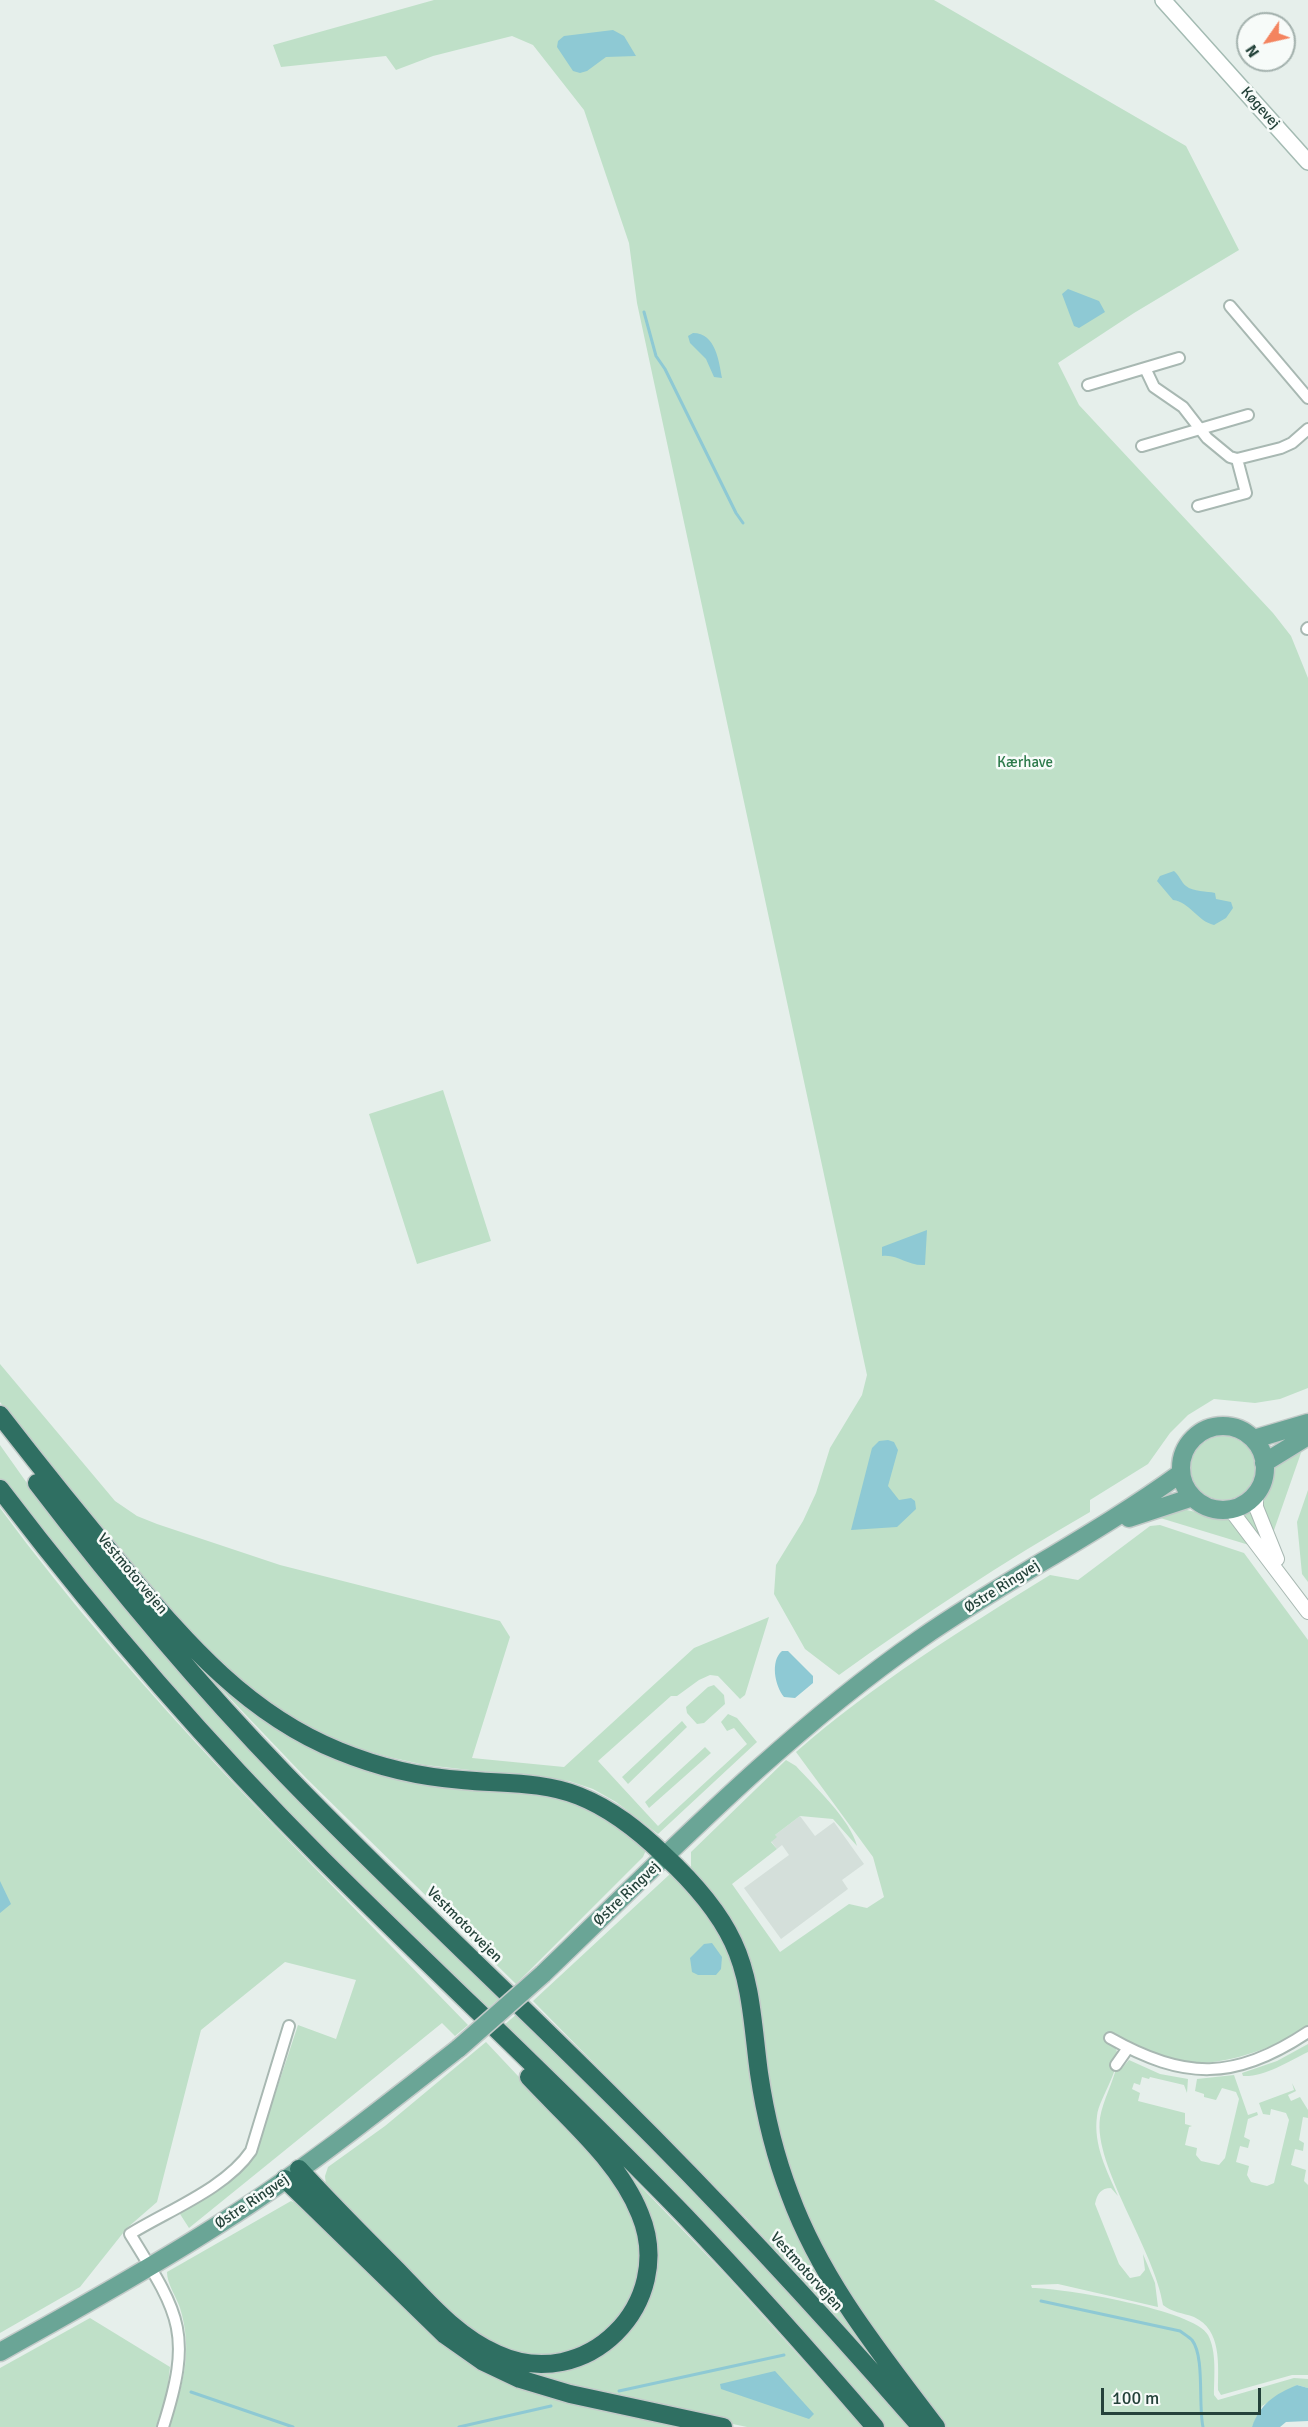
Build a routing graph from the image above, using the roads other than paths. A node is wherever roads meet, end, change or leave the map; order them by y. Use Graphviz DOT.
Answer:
graph roads {
  1 [pos="1163,0"];
  2 [pos="1308,162"];
  3 [pos="1230,306"];
  4 [pos="1179,358"];
  5 [pos="1145,368"];
  6 [pos="1088,385"];
  7 [pos="1308,398"];
  8 [pos="1248,415"];
  9 [pos="1201,429"];
  10 [pos="1308,429"];
  11 [pos="1142,446"];
  12 [pos="1237,459"];
  13 [pos="1198,506"];
  14 [pos="0,1415"];
  15 [pos="1308,1423"];
  16 [pos="0,1435"];
  17 [pos="1308,1436"];
  18 [pos="1254,1439"];
  19 [pos="1264,1463"];
  20 [pos="1181,1473"];
  21 [pos="0,1489"];
  22 [pos="1256,1494"];
  23 [pos="1193,1497"];
  24 [pos="1230,1509"];
  25 [pos="1106,1526"];
  26 [pos="1284,1578"];
  27 [pos="1308,1612"];
  28 [pos="666,1856"];
  29 [pos="393,1927"];
  30 [pos="289,2026"];
  31 [pos="1308,2032"];
  32 [pos="1110,2038"];
  33 [pos="1128,2048"];
  34 [pos="1116,2065"];
  35 [pos="292,2174"];
  36 [pos="150,2267"];
  37 [pos="0,2352"];
  38 [pos="163,2427"];
  39 [pos="723,2427"];
  40 [pos="875,2427"];
  41 [pos="921,2427"];
  42 [pos="936,2427"];
  1 -- 2 [label="main road, Køgevej"];
  3 -- 7 [label="street"];
  4 -- 5 [label="street"];
  5 -- 6 [label="street"];
  5 -- 9 [label="street"];
  8 -- 9 [label="street"];
  9 -- 11 [label="street"];
  9 -- 12 [label="street"];
  10 -- 12 [label="street"];
  12 -- 13 [label="street"];
  14 -- 28 [label="highway"];
  15 -- 18 [label="main road"];
  16 -- 41 [label="highway, Vestmotorvejen"];
  17 -- 19 [label="main road"];
  18 -- 19 [label="main road"];
  18 -- 20 [label="main road"];
  19 -- 22 [label="main road"];
  20 -- 23 [label="main road"];
  20 -- 25 [label="main road, Østre Ringvej"];
  21 -- 29 [label="highway"];
  22 -- 24 [label="main road"];
  22 -- 26 [label="street"];
  23 -- 24 [label="main road"];
  23 -- 25 [label="main road, Østre Ringvej"];
  24 -- 26 [label="street"];
  25 -- 28 [label="main road, Østre Ringvej"];
  26 -- 27 [label="street"];
  28 -- 35 [label="main road, Østre Ringvej, bridge"];
  28 -- 42 [label="highway"];
  29 -- 35 [label="highway"];
  29 -- 40 [label="highway"];
  30 -- 36 [label="street"];
  31 -- 33 [label="street"];
  32 -- 33 [label="street"];
  33 -- 34 [label="street"];
  35 -- 36 [label="main road, Østre Ringvej"];
  35 -- 39 [label="highway"];
  36 -- 37 [label="main road, Østre Ringvej"];
  36 -- 38 [label="street"];
}
